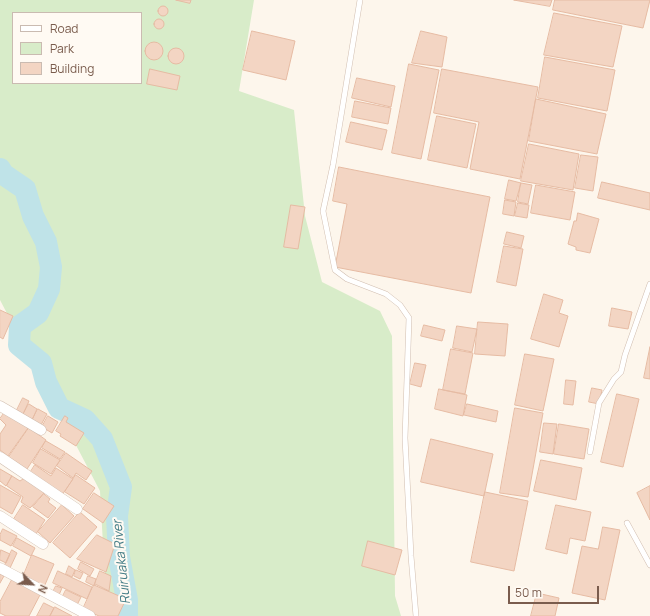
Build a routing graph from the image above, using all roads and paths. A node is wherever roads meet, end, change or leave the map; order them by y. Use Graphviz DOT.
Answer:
graph roads {
  1 [pos="360,0"];
  2 [pos="650,284"];
  3 [pos="0,406"];
  4 [pos="41,430"];
  5 [pos="590,452"];
  6 [pos="0,457"];
  7 [pos="77,509"];
  8 [pos="0,516"];
  9 [pos="627,523"];
  10 [pos="43,544"];
  11 [pos="650,565"];
  12 [pos="0,568"];
  13 [pos="90,616"];
  14 [pos="416,616"];
  1 -- 14 [label="lane"];
  2 -- 5 [label="lane"];
  3 -- 4 [label="street"];
  6 -- 7 [label="street"];
  8 -- 10 [label="street"];
  9 -- 11 [label="lane"];
  12 -- 13 [label="street"];
}
